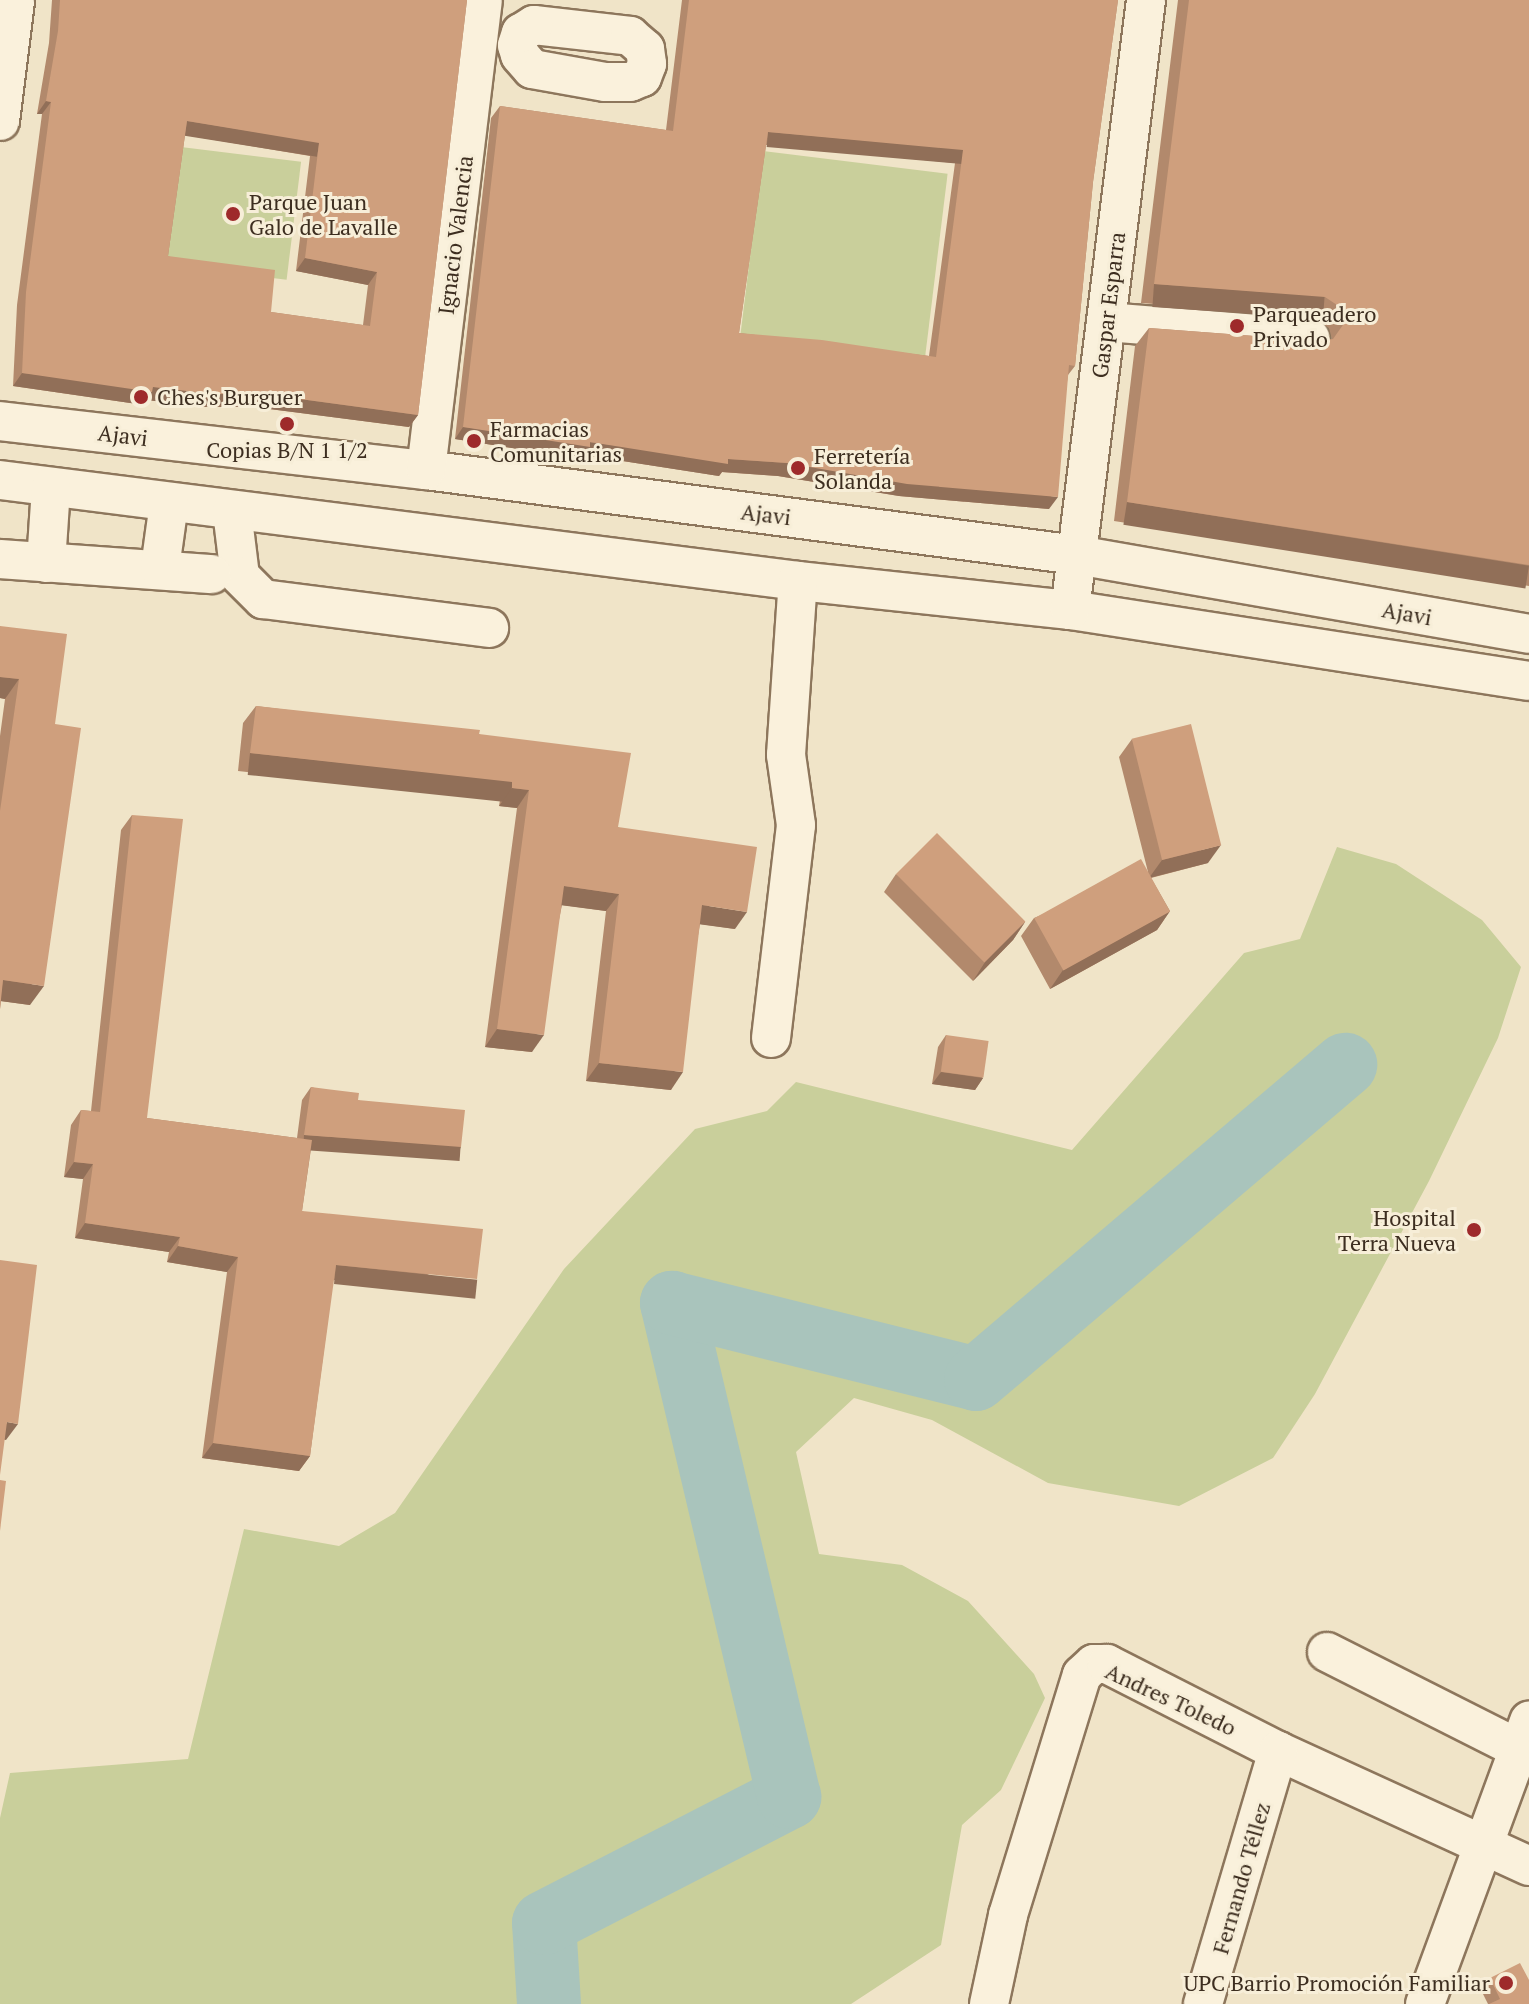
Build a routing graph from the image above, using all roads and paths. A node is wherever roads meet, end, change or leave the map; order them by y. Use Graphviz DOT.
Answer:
graph roads {
  1 [pos="15,0"];
  2 [pos="483,0"];
  3 [pos="1146,0"];
  4 [pos="478,44"];
  5 [pos="517,45"];
  6 [pos="0,121"];
  7 [pos="1106,322"];
  8 [pos="1310,338"];
  9 [pos="0,421"];
  10 [pos="426,470"];
  11 [pos="0,480"];
  12 [pos="51,487"];
  13 [pos="169,503"];
  14 [pos="232,511"];
  15 [pos="1077,555"];
  16 [pos="0,559"];
  17 [pos="46,563"];
  18 [pos="160,568"];
  19 [pos="211,574"];
  20 [pos="798,581"];
  21 [pos="1070,610"];
  22 [pos="489,628"];
  23 [pos="1529,634"];
  24 [pos="1529,681"];
  25 [pos="771,1038"];
  26 [pos="1327,1652"];
  27 [pos="1524,1735"];
  28 [pos="1278,1751"];
  29 [pos="1484,1846"];
  30 [pos="1529,1866"];
  31 [pos="989,2004"];
  32 [pos="1203,2004"];
  33 [pos="1425,2004"];
  1 -- 6 [label="street"];
  2 -- 4 [label="street, Ignacio Valencia"];
  3 -- 7 [label="street, Gaspar Esparra"];
  4 -- 5 [label="street"];
  4 -- 10 [label="street, Ignacio Valencia"];
  7 -- 8 [label="street"];
  7 -- 15 [label="street, Gaspar Esparra"];
  9 -- 10 [label="street, Ajavi"];
  10 -- 15 [label="street, Ajavi"];
  11 -- 12 [label="street"];
  12 -- 13 [label="street"];
  12 -- 17 [label="street"];
  13 -- 14 [label="street"];
  13 -- 18 [label="street"];
  14 -- 20 [label="street"];
  14 -- 22 [label="street"];
  15 -- 21 [label="street, Gaspar Esparra"];
  15 -- 23 [label="street, Ajavi"];
  16 -- 17 [label="street"];
  17 -- 18 [label="street"];
  18 -- 19 [label="street"];
  20 -- 21 [label="street"];
  20 -- 25 [label="street"];
  21 -- 24 [label="street"];
  26 -- 27 [label="street"];
  27 -- 29 [label="street"];
  28 -- 29 [label="street, Andres Toledo"];
  28 -- 31 [label="street, Andres Toledo"];
  28 -- 32 [label="street, Fernando Téllez"];
  29 -- 30 [label="street, Andres Toledo"];
  29 -- 33 [label="street"];
}
